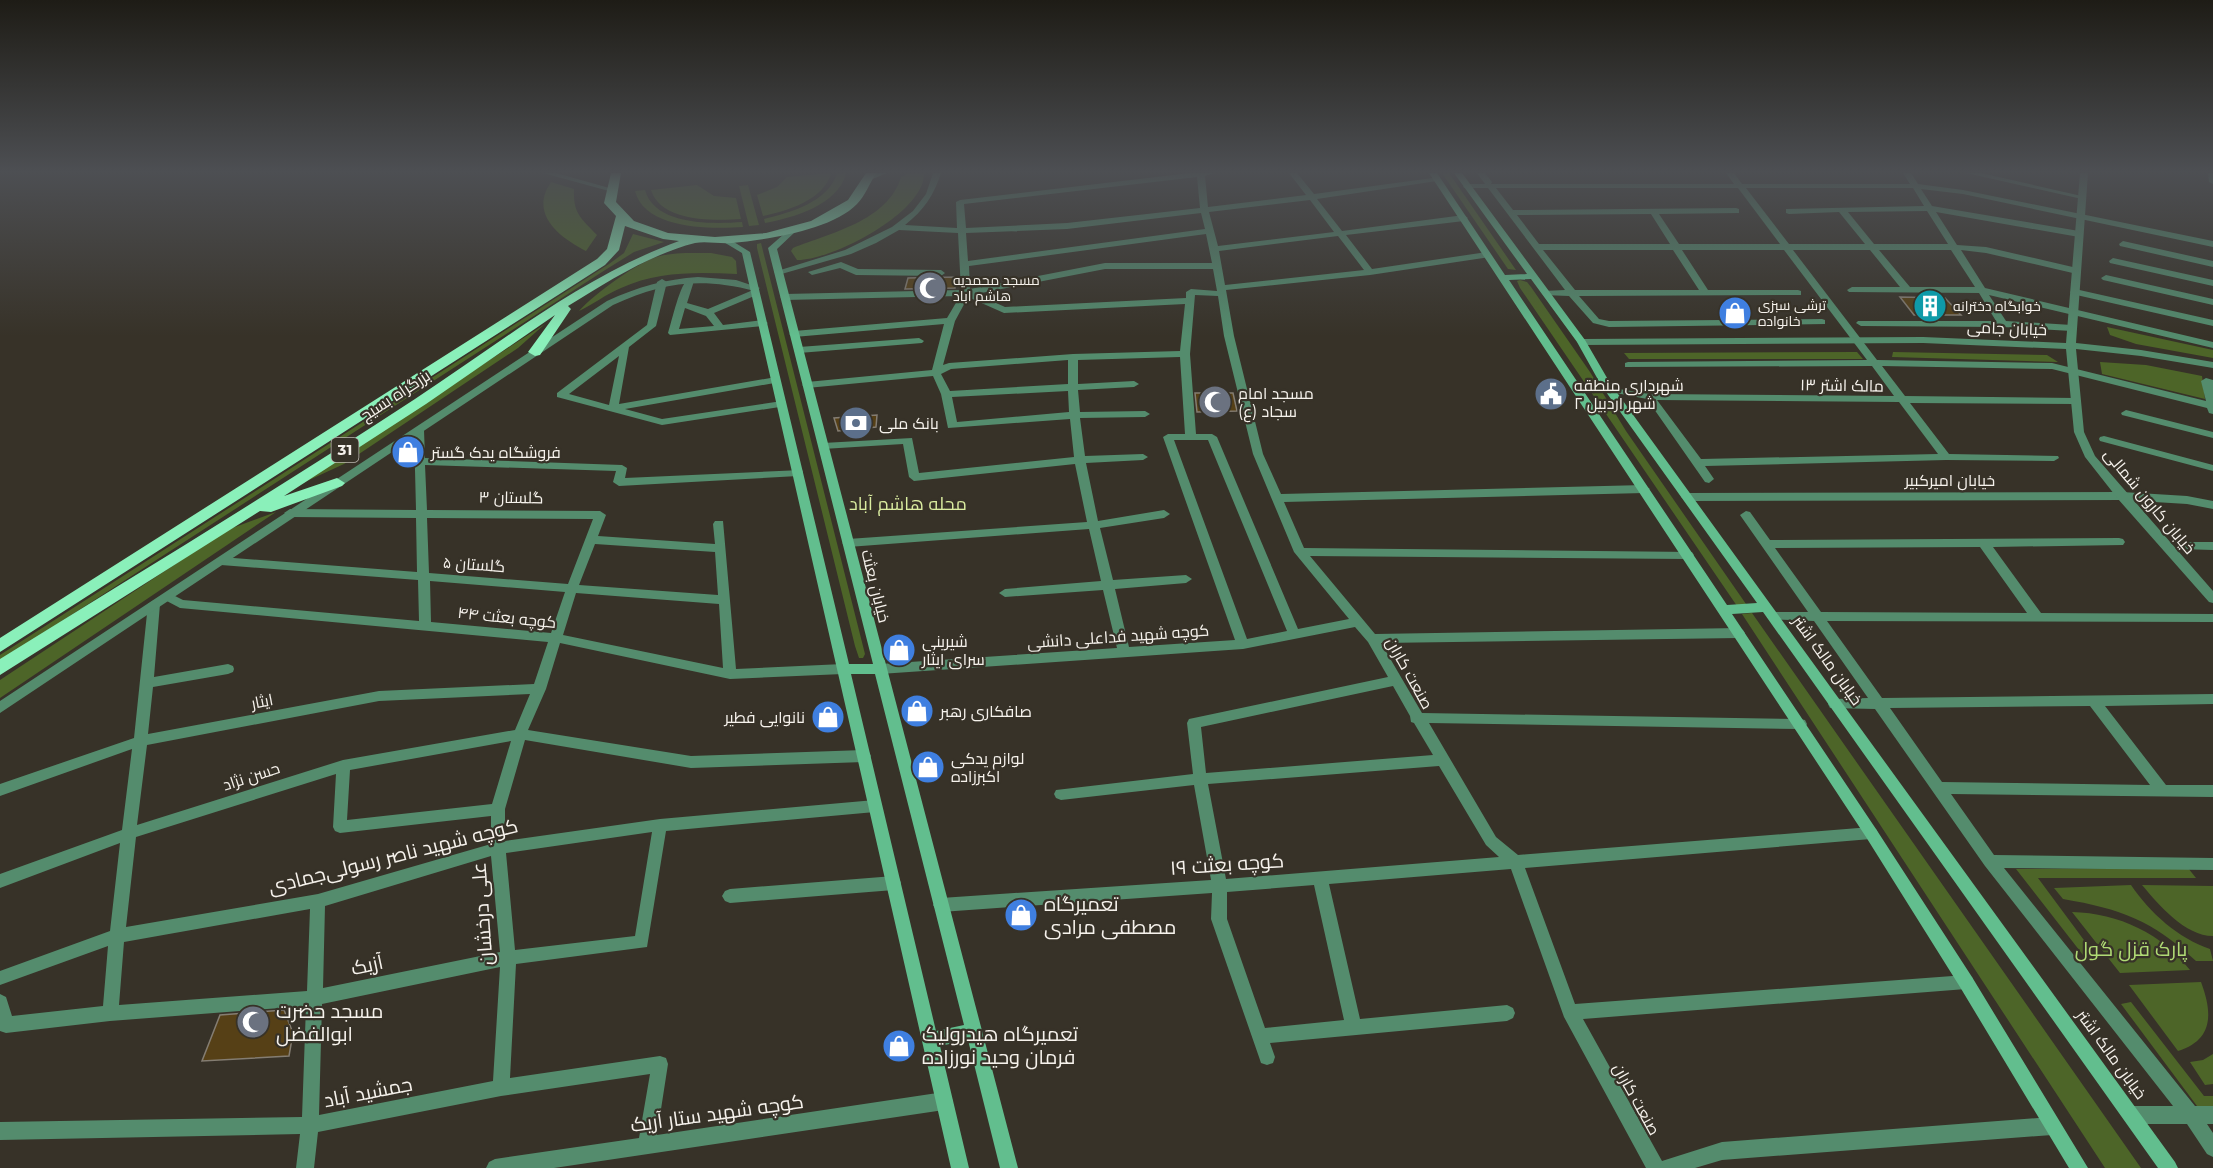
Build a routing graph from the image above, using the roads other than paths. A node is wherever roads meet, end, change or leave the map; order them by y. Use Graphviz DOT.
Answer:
graph roads {
  1 [pos="618,228"];
  2 [pos="641,228"];
  3 [pos="799,228"];
  4 [pos="895,228"];
  5 [pos="904,228"];
  6 [pos="963,228"];
  7 [pos="1036,228"];
  8 [pos="1209,228"];
  9 [pos="1336,228"];
  10 [pos="1391,228"];
  11 [pos="1470,228"];
  12 [pos="1497,228"];
  13 [pos="1522,228"];
  14 [pos="1664,228"];
  15 [pos="1771,228"];
  16 [pos="1857,228"];
  17 [pos="1941,228"];
  18 [pos="2042,228"];
  19 [pos="2080,228"];
  20 [pos="2138,228"];
  21 [pos="792,230"];
  22 [pos="963,231"];
  23 [pos="1210,231"];
  24 [pos="1341,234"];
  25 [pos="2079,234"];
  26 [pos="693,240"];
  27 [pos="726,241"];
  28 [pos="2123,244"];
  29 [pos="2213,244"];
  30 [pos="1537,247"];
  31 [pos="1676,247"];
  32 [pos="1873,247"];
  33 [pos="1953,247"];
  34 [pos="1786,248"];
  35 [pos="1214,249"];
  36 [pos="1488,255"];
  37 [pos="2113,261"];
  38 [pos="964,264"];
  39 [pos="2213,264"];
  40 [pos="1216,266"];
  41 [pos="796,268"];
  42 [pos="2077,271"];
  43 [pos="778,272"];
  44 [pos="1370,272"];
  45 [pos="941,273"];
  46 [pos="1533,276"];
  47 [pos="1503,278"];
  48 [pos="2106,278"];
  49 [pos="689,281"];
  50 [pos="662,282"];
  51 [pos="2213,283"];
  52 [pos="755,290"];
  53 [pos="1852,290"];
  54 [pos="1907,290"];
  55 [pos="1980,290"];
  56 [pos="1222,291"];
  57 [pos="1705,292"];
  58 [pos="2075,292"];
  59 [pos="966,293"];
  60 [pos="1546,293"];
  61 [pos="1570,293"];
  62 [pos="1797,293"];
  63 [pos="785,297"];
  64 [pos="571,299"];
  65 [pos="1191,301"];
  66 [pos="2213,302"];
  67 [pos="681,304"];
  68 [pos="2074,311"];
  69 [pos="709,312"];
  70 [pos="950,321"];
  71 [pos="1822,322"];
  72 [pos="763,323"];
  73 [pos="1861,323"];
  74 [pos="2213,323"];
  75 [pos="2002,324"];
  76 [pos="720,328"];
  77 [pos="2072,328"];
  78 [pos="794,334"];
  79 [pos="1856,339"];
  80 [pos="919,341"];
  81 [pos="1582,342"];
  82 [pos="2071,345"];
  83 [pos="2213,345"];
  84 [pos="625,348"];
  85 [pos="799,350"];
  86 [pos="535,352"];
  87 [pos="1185,354"];
  88 [pos="1073,357"];
  89 [pos="1874,363"];
  90 [pos="1628,365"];
  91 [pos="2213,365"];
  92 [pos="2073,371"];
  93 [pos="936,373"];
  94 [pos="776,380"];
  95 [pos="2213,383"];
  96 [pos="1134,384"];
  97 [pos="807,385"];
  98 [pos="1071,386"];
  99 [pos="1610,389"];
  100 [pos="946,394"];
  101 [pos="1650,397"];
  102 [pos="1903,401"];
  103 [pos="2075,401"];
  104 [pos="782,404"];
  105 [pos="2212,407"];
  106 [pos="613,408"];
  107 [pos="2126,413"];
  108 [pos="1145,414"];
  109 [pos="1074,415"];
  110 [pos="419,429"];
  111 [pos="2213,435"];
  112 [pos="1191,437"];
  113 [pos="2104,439"];
  114 [pos="823,446"];
  115 [pos="1143,458"];
  116 [pos="1946,458"];
  117 [pos="2055,458"];
  118 [pos="1080,460"];
  119 [pos="420,461"];
  120 [pos="1697,463"];
  121 [pos="2213,468"];
  122 [pos="798,472"];
  123 [pos="1709,479"];
  124 [pos="337,483"];
  125 [pos="1644,489"];
  126 [pos="2122,496"];
  127 [pos="1687,497"];
  128 [pos="1278,498"];
  129 [pos="2213,505"];
  130 [pos="422,512"];
  131 [pos="290,513"];
  132 [pos="1164,514"];
  133 [pos="1746,515"];
  134 [pos="237,519"];
  135 [pos="719,524"];
  136 [pos="1095,525"];
  137 [pos="591,540"];
  138 [pos="1983,542"];
  139 [pos="2119,542"];
  140 [pos="848,543"];
  141 [pos="1765,544"];
  142 [pos="2183,546"];
  143 [pos="2213,546"];
  144 [pos="721,548"];
  145 [pos="1300,552"];
  146 [pos="1688,555"];
  147 [pos="221,561"];
  148 [pos="423,577"];
  149 [pos="1186,579"];
  150 [pos="1110,587"];
  151 [pos="572,588"];
  152 [pos="1005,594"];
  153 [pos="167,596"];
  154 [pos="2213,599"];
  155 [pos="724,600"];
  156 [pos="154,604"];
  157 [pos="1724,610"];
  158 [pos="1769,612"];
  159 [pos="1817,617"];
  160 [pos="2037,617"];
  161 [pos="2213,618"];
  162 [pos="1357,622"];
  163 [pos="425,626"];
  164 [pos="1739,633"];
  165 [pos="1294,634"];
  166 [pos="556,638"];
  167 [pos="1372,639"];
  168 [pos="1244,644"];
  169 [pos="0,646"];
  170 [pos="1124,651"];
  171 [pos="0,668"];
  172 [pos="228,669"];
  173 [pos="843,669"];
  174 [pos="880,669"];
  175 [pos="730,674"];
  176 [pos="1396,680"];
  177 [pos="148,683"];
  178 [pos="539,689"];
  179 [pos="2213,699"];
  180 [pos="2094,701"];
  181 [pos="1836,704"];
  182 [pos="1881,704"];
  183 [pos="0,708"];
  184 [pos="1416,718"];
  185 [pos="1800,724"];
  186 [pos="520,734"];
  187 [pos="140,741"];
  188 [pos="864,756"];
  189 [pos="1441,760"];
  190 [pos="343,766"];
  191 [pos="1200,779"];
  192 [pos="1939,788"];
  193 [pos="0,790"];
  194 [pos="2163,791"];
  195 [pos="2213,791"];
  196 [pos="1061,794"];
  197 [pos="875,806"];
  198 [pos="498,809"];
  199 [pos="660,825"];
  200 [pos="1871,833"];
  201 [pos="127,834"];
  202 [pos="498,848"];
  203 [pos="1990,861"];
  204 [pos="1516,863"];
  205 [pos="2213,864"];
  206 [pos="1320,878"];
  207 [pos="0,881"];
  208 [pos="894,883"];
  209 [pos="1220,886"];
  210 [pos="730,896"];
  211 [pos="318,901"];
  212 [pos="941,905"];
  213 [pos="116,936"];
  214 [pos="508,957"];
  215 [pos="0,978"];
  216 [pos="1966,982"];
  217 [pos="313,998"];
  218 [pos="0,1002"];
  219 [pos="1570,1012"];
  220 [pos="110,1013"];
  221 [pos="1507,1013"];
  222 [pos="1354,1027"];
  223 [pos="973,1031"];
  224 [pos="1260,1036"];
  225 [pos="930,1040"];
  226 [pos="1267,1057"];
  227 [pos="501,1089"];
  228 [pos="944,1101"];
  229 [pos="2132,1115"];
  230 [pos="2191,1115"];
  231 [pos="2213,1115"];
  232 [pos="310,1125"];
  233 [pos="2052,1126"];
  234 [pos="0,1131"];
  235 [pos="647,1144"];
  236 [pos="2213,1148"];
  237 [pos="305,1168"];
  238 [pos="495,1168"];
  239 [pos="960,1168"];
  240 [pos="1009,1168"];
  241 [pos="1656,1168"];
  242 [pos="1666,1168"];
  243 [pos="2079,1168"];
  244 [pos="2169,1168"];
  1 -- 169 [label="highway, بزرگراه بسیج / 31"];
  2 -- 26 [label="highway, 31"];
  3 -- 21 [label="highway, 31"];
  4 -- 41 [label="street"];
  5 -- 22 [label="street"];
  6 -- 22 [label="street"];
  7 -- 22 [label="street"];
  8 -- 23 [label="street, صنعت کاران"];
  9 -- 24 [label="street"];
  10 -- 24 [label="street"];
  11 -- 36 [label="main road"];
  12 -- 46 [label="main road, خیابان مالک اشتر"];
  13 -- 30 [label="street"];
  14 -- 31 [label="street"];
  15 -- 34 [label="street"];
  16 -- 32 [label="street"];
  17 -- 33 [label="street"];
  18 -- 25 [label="street"];
  19 -- 25 [label="street, خیابان کارون شمالی"];
  20 -- 29 [label="street"];
  21 -- 27 [label="highway, 31"];
  21 -- 43 [label="main road, خیابان بعثت"];
  22 -- 38 [label="street"];
  23 -- 35 [label="street, صنعت کاران"];
  23 -- 38 [label="street"];
  24 -- 35 [label="street"];
  24 -- 44 [label="street"];
  25 -- 42 [label="street, خیابان کارون شمالی"];
  26 -- 27 [label="highway, 31"];
  26 -- 64 [label="highway, بزرگراه بسیج / 31"];
  27 -- 52 [label="main road"];
  28 -- 39 [label="street"];
  30 -- 31 [label="street"];
  30 -- 61 [label="street"];
  31 -- 34 [label="street"];
  31 -- 57 [label="street"];
  32 -- 33 [label="street"];
  32 -- 34 [label="street"];
  32 -- 54 [label="street"];
  33 -- 42 [label="street"];
  33 -- 55 [label="street"];
  34 -- 79 [label="street"];
  35 -- 40 [label="street, صنعت کاران"];
  36 -- 44 [label="street"];
  36 -- 47 [label="main road"];
  37 -- 51 [label="street"];
  38 -- 59 [label="street"];
  40 -- 56 [label="street, صنعت کاران"];
  40 -- 59 [label="street"];
  41 -- 43 [label="street"];
  41 -- 45 [label="street"];
  42 -- 58 [label="street, خیابان کارون شمالی"];
  43 -- 63 [label="main road, خیابان بعثت"];
  44 -- 56 [label="street"];
  46 -- 47 [label="main road"];
  46 -- 60 [label="main road, خیابان مالک اشتر"];
  47 -- 125 [label="main road"];
  48 -- 66 [label="street"];
  49 -- 50 [label="street"];
  49 -- 52 [label="street"];
  49 -- 67 [label="street"];
  50 -- 84 [label="street"];
  50 -- 86 [label="street"];
  52 -- 69 [label="street"];
  52 -- 72 [label="main road"];
  53 -- 54 [label="street"];
  54 -- 55 [label="street"];
  55 -- 68 [label="street"];
  55 -- 75 [label="street"];
  56 -- 65 [label="street"];
  56 -- 128 [label="street, صنعت کاران"];
  57 -- 61 [label="street"];
  57 -- 62 [label="street"];
  58 -- 68 [label="street, خیابان کارون شمالی"];
  58 -- 74 [label="street"];
  59 -- 63 [label="street"];
  59 -- 65 [label="street"];
  59 -- 70 [label="street"];
  60 -- 61 [label="street"];
  60 -- 81 [label="main road, خیابان مالک اشتر"];
  61 -- 71 [label="street"];
  63 -- 78 [label="main road, خیابان بعثت"];
  64 -- 86 [label="highway"];
  64 -- 134 [label="highway, بزرگراه بسیج / 31"];
  65 -- 87 [label="street"];
  67 -- 69 [label="street"];
  67 -- 76 [label="street"];
  68 -- 77 [label="street, خیابان کارون شمالی"];
  68 -- 83 [label="street"];
  69 -- 76 [label="street"];
  70 -- 78 [label="street"];
  70 -- 93 [label="street"];
  72 -- 76 [label="street"];
  72 -- 94 [label="main road"];
  73 -- 75 [label="street"];
  75 -- 77 [label="street"];
  77 -- 82 [label="street, خیابان کارون شمالی"];
  78 -- 85 [label="main road, خیابان بعثت"];
  79 -- 81 [label="street, خیابان جامی"];
  79 -- 82 [label="street, خیابان جامی"];
  79 -- 89 [label="street"];
  80 -- 85 [label="street"];
  81 -- 99 [label="main road, خیابان مالک اشتر"];
  82 -- 91 [label="street, خیابان جامی"];
  82 -- 92 [label="street, خیابان کارون شمالی"];
  84 -- 106 [label="street"];
  84 -- 106 [label="street"];
  85 -- 97 [label="main road, خیابان بعثت"];
  86 -- 110 [label="street"];
  87 -- 88 [label="street"];
  87 -- 112 [label="street"];
  88 -- 93 [label="street"];
  88 -- 98 [label="street"];
  89 -- 90 [label="street"];
  89 -- 92 [label="street"];
  89 -- 102 [label="street"];
  92 -- 103 [label="street, خیابان کارون شمالی"];
  92 -- 105 [label="street"];
  93 -- 97 [label="street"];
  93 -- 100 [label="street"];
  94 -- 104 [label="main road"];
  94 -- 106 [label="street"];
  95 -- 105 [label="street"];
  96 -- 98 [label="street"];
  97 -- 114 [label="main road, خیابان بعثت"];
  98 -- 100 [label="street"];
  98 -- 109 [label="street"];
  99 -- 101 [label="street, مالک اشتر ۱۳"];
  99 -- 127 [label="main road, خیابان مالک اشتر"];
  100 -- 109 [label="street"];
  101 -- 102 [label="street, مالک اشتر ۱۳"];
  101 -- 120 [label="street"];
  102 -- 103 [label="street, مالک اشتر ۱۳"];
  102 -- 116 [label="street"];
  103 -- 126 [label="street, خیابان کارون شمالی"];
  104 -- 106 [label="street"];
  104 -- 122 [label="main road"];
  107 -- 111 [label="street"];
  108 -- 109 [label="street"];
  109 -- 118 [label="street"];
  110 -- 119 [label="street"];
  110 -- 124 [label="street"];
  112 -- 165 [label="street"];
  112 -- 168 [label="street"];
  113 -- 121 [label="street"];
  114 -- 118 [label="street"];
  114 -- 140 [label="main road, خیابان بعثت"];
  115 -- 118 [label="street"];
  116 -- 117 [label="street"];
  116 -- 120 [label="street"];
  118 -- 136 [label="street"];
  119 -- 122 [label="street"];
  119 -- 130 [label="street"];
  120 -- 123 [label="street"];
  122 -- 173 [label="main road"];
  124 -- 131 [label="street"];
  124 -- 134 [label="highway"];
  125 -- 128 [label="street"];
  125 -- 146 [label="main road"];
  126 -- 127 [label="street, خیابان امیرکبیر"];
  126 -- 129 [label="street, خیابان امیرکبیر"];
  126 -- 154 [label="street, خیابان کارون شمالی"];
  127 -- 158 [label="main road, خیابان مالک اشتر"];
  128 -- 145 [label="street, صنعت کاران"];
  130 -- 131 [label="street, گلستان ۳"];
  130 -- 137 [label="street, گلستان ۳"];
  130 -- 148 [label="street"];
  131 -- 147 [label="street"];
  132 -- 136 [label="street"];
  133 -- 141 [label="street"];
  134 -- 171 [label="highway, بزرگراه بسیج / 31"];
  135 -- 144 [label="street"];
  136 -- 140 [label="street"];
  136 -- 150 [label="street"];
  137 -- 144 [label="street"];
  137 -- 151 [label="street, گلستان ۳"];
  138 -- 139 [label="street"];
  138 -- 141 [label="street"];
  138 -- 160 [label="street"];
  140 -- 174 [label="main road, خیابان بعثت"];
  141 -- 159 [label="street"];
  142 -- 143 [label="street"];
  144 -- 155 [label="street"];
  145 -- 146 [label="street"];
  145 -- 162 [label="street, صنعت کاران"];
  146 -- 157 [label="main road"];
  147 -- 148 [label="street, گلستان ۵"];
  147 -- 153 [label="street"];
  148 -- 151 [label="street, گلستان ۵"];
  148 -- 163 [label="street"];
  149 -- 150 [label="street"];
  150 -- 152 [label="street"];
  150 -- 170 [label="street"];
  151 -- 155 [label="street, گلستان ۵"];
  151 -- 166 [label="street, گلستان ۳"];
  153 -- 156 [label="street"];
  153 -- 163 [label="street, کوچه بعثت ۴۴"];
  155 -- 175 [label="street"];
  156 -- 177 [label="street"];
  156 -- 183 [label="street"];
  157 -- 158 [label="main road"];
  157 -- 164 [label="main road"];
  158 -- 159 [label="street"];
  158 -- 181 [label="main road, خیابان مالک اشتر"];
  159 -- 160 [label="street"];
  159 -- 182 [label="street"];
  160 -- 161 [label="street"];
  162 -- 165 [label="street, کوچه شهید فداعلی دانشی"];
  162 -- 167 [label="street, صنعت کاران"];
  163 -- 166 [label="street, کوچه بعثت ۴۴"];
  164 -- 167 [label="street"];
  164 -- 185 [label="main road"];
  165 -- 168 [label="street, کوچه شهید فداعلی دانشی"];
  166 -- 175 [label="street, کوچه بعثت ۴۴"];
  166 -- 178 [label="street, علی درخشان"];
  167 -- 176 [label="street, صنعت کاران"];
  168 -- 170 [label="street, کوچه شهید فداعلی دانشی"];
  170 -- 174 [label="street, کوچه شهید فداعلی دانشی"];
  172 -- 177 [label="street"];
  173 -- 174 [label="main road"];
  173 -- 175 [label="street, کوچه بعثت ۴۴"];
  173 -- 188 [label="main road"];
  174 -- 212 [label="main road, خیابان بعثت"];
  176 -- 184 [label="street, صنعت کاران"];
  176 -- 191 [label="street"];
  177 -- 187 [label="street"];
  178 -- 186 [label="street, علی درخشان"];
  178 -- 187 [label="street, ایثار"];
  179 -- 180 [label="street"];
  180 -- 182 [label="street"];
  180 -- 194 [label="street"];
  181 -- 182 [label="street"];
  181 -- 229 [label="main road, خیابان مالک اشتر"];
  182 -- 192 [label="street"];
  184 -- 185 [label="street"];
  184 -- 189 [label="street, صنعت کاران"];
  185 -- 200 [label="main road"];
  186 -- 188 [label="street, حسن نژاد"];
  186 -- 190 [label="street, حسن نژاد"];
  186 -- 198 [label="street, علی درخشان"];
  187 -- 193 [label="street, ایثار"];
  187 -- 201 [label="street"];
  188 -- 197 [label="main road"];
  189 -- 191 [label="street"];
  189 -- 204 [label="street, صنعت کاران"];
  190 -- 198 [label="street"];
  190 -- 201 [label="street, حسن نژاد"];
  191 -- 196 [label="street"];
  191 -- 209 [label="street"];
  192 -- 194 [label="street"];
  192 -- 203 [label="street"];
  194 -- 195 [label="street"];
  197 -- 199 [label="street, کوچه شهید ناصر رسولی‌جمادی"];
  197 -- 208 [label="main road"];
  198 -- 202 [label="street, علی درخشان"];
  199 -- 202 [label="street, کوچه شهید ناصر رسولی‌جمادی"];
  199 -- 214 [label="street, آزیک"];
  200 -- 204 [label="street, کوچه بعثت ۱۹"];
  200 -- 216 [label="main road"];
  201 -- 207 [label="street, حسن نژاد"];
  201 -- 213 [label="street"];
  202 -- 211 [label="street, کوچه شهید ناصر رسولی‌جمادی"];
  202 -- 214 [label="street, علی درخشان"];
  203 -- 205 [label="street"];
  203 -- 230 [label="street"];
  204 -- 206 [label="street, کوچه بعثت ۱۹"];
  204 -- 219 [label="street, صنعت کاران"];
  206 -- 209 [label="street, کوچه بعثت ۱۹"];
  206 -- 222 [label="street"];
  208 -- 210 [label="street"];
  208 -- 225 [label="main road"];
  209 -- 212 [label="street, کوچه بعثت ۱۹"];
  209 -- 224 [label="street"];
  211 -- 213 [label="street, کوچه شهید ناصر رسولی‌جمادی"];
  211 -- 217 [label="street"];
  212 -- 223 [label="main road, خیابان بعثت"];
  213 -- 215 [label="street, کوچه شهید ناصر رسولی‌جمادی"];
  213 -- 220 [label="street"];
  214 -- 217 [label="street, آزیک"];
  214 -- 227 [label="street, علی درخشان"];
  216 -- 219 [label="street"];
  216 -- 233 [label="main road"];
  217 -- 220 [label="street, آزیک"];
  217 -- 232 [label="street"];
  218 -- 220 [label="street, آزیک"];
  219 -- 241 [label="street, صنعت کاران"];
  221 -- 222 [label="street"];
  222 -- 224 [label="street"];
  223 -- 225 [label="main road"];
  223 -- 240 [label="main road, خیابان بعثت"];
  224 -- 226 [label="street"];
  225 -- 228 [label="main road"];
  227 -- 232 [label="street, جمشید آباد"];
  227 -- 235 [label="street, جمشید آباد"];
  228 -- 235 [label="street, کوچه شهید ستار آریک"];
  228 -- 239 [label="main road"];
  229 -- 230 [label="street"];
  229 -- 244 [label="main road, خیابان مالک اشتر"];
  230 -- 231 [label="street"];
  230 -- 236 [label="street"];
  232 -- 234 [label="street, جمشید آباد"];
  232 -- 237 [label="street"];
  233 -- 242 [label="street"];
  233 -- 243 [label="main road"];
  235 -- 238 [label="street, کوچه شهید ستار آریک"];
}
